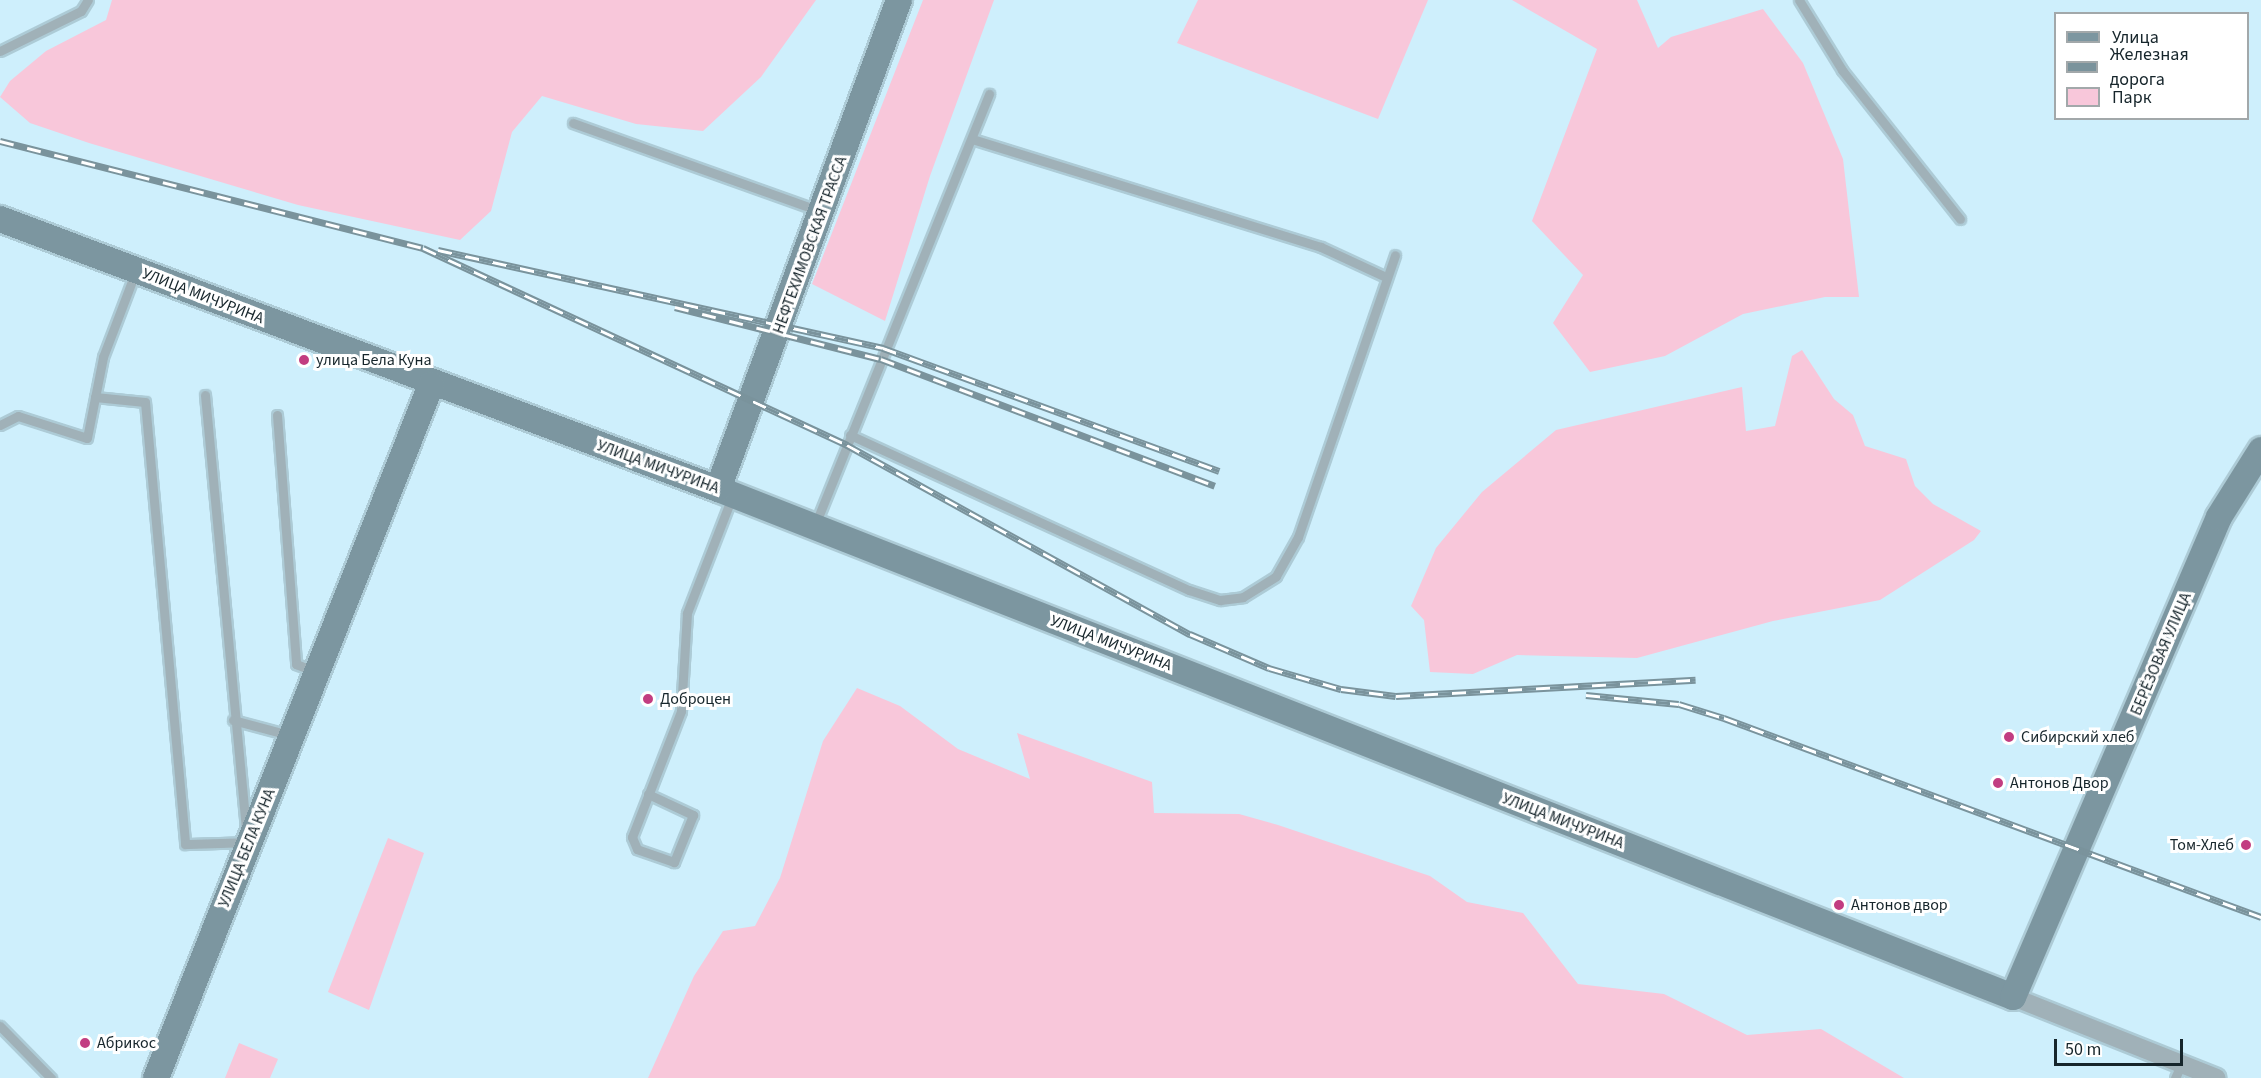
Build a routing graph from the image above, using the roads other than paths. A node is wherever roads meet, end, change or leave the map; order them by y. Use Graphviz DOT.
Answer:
graph roads {
  1 [pos="88,0"];
  2 [pos="899,0"];
  3 [pos="1799,0"];
  4 [pos="0,51"];
  5 [pos="989,94"];
  6 [pos="573,123"];
  7 [pos="972,139"];
  8 [pos="822,212"];
  9 [pos="0,219"];
  10 [pos="1960,219"];
  11 [pos="1395,255"];
  12 [pos="136,271"];
  13 [pos="1386,277"];
  14 [pos="431,385"];
  15 [pos="205,395"];
  16 [pos="95,397"];
  17 [pos="277,415"];
  18 [pos="0,425"];
  19 [pos="850,435"];
  20 [pos="2261,450"];
  21 [pos="726,492"];
  22 [pos="814,526"];
  23 [pos="319,672"];
  24 [pos="233,720"];
  25 [pos="293,737"];
  26 [pos="648,794"];
  27 [pos="248,842"];
  28 [pos="2013,997"];
  29 [pos="0,1026"];
  30 [pos="2178,1072"];
  31 [pos="51,1078"];
  32 [pos="156,1078"];
  33 [pos="2217,1078"];
  1 -- 4 [label="lane"];
  2 -- 8 [label="main road, НЕФТЕХИМОВСКАЯ ТРАССА"];
  3 -- 10 [label="lane"];
  5 -- 7 [label="lane"];
  6 -- 8 [label="lane"];
  7 -- 13 [label="lane"];
  7 -- 19 [label="lane"];
  8 -- 21 [label="main road, НЕФТЕХИМОВСКАЯ ТРАССА"];
  9 -- 12 [label="main road, УЛИЦА МИЧУРИНА"];
  11 -- 13 [label="lane"];
  12 -- 14 [label="main road, УЛИЦА МИЧУРИНА"];
  12 -- 16 [label="lane"];
  13 -- 19 [label="lane"];
  14 -- 21 [label="main road, УЛИЦА МИЧУРИНА"];
  14 -- 23 [label="main road, УЛИЦА БЕЛА КУНА"];
  15 -- 24 [label="lane"];
  16 -- 18 [label="lane"];
  16 -- 27 [label="lane"];
  17 -- 23 [label="lane"];
  19 -- 22 [label="lane"];
  20 -- 28 [label="main road, БЕРЁЗОВАЯ УЛИЦА"];
  21 -- 22 [label="main road, УЛИЦА МИЧУРИНА"];
  21 -- 26 [label="lane"];
  22 -- 28 [label="main road, УЛИЦА МИЧУРИНА"];
  23 -- 25 [label="main road, УЛИЦА БЕЛА КУНА"];
  24 -- 25 [label="lane"];
  24 -- 27 [label="lane"];
  25 -- 27 [label="main road, УЛИЦА БЕЛА КУНА"];
  26 -- 26 [label="lane"];
  27 -- 32 [label="main road, УЛИЦА БЕЛА КУНА"];
  28 -- 30 [label="street, УЛИЦА МИЧУРИНА"];
  29 -- 31 [label="lane"];
  30 -- 33 [label="street, УЛИЦА МИЧУРИНА"];
}
